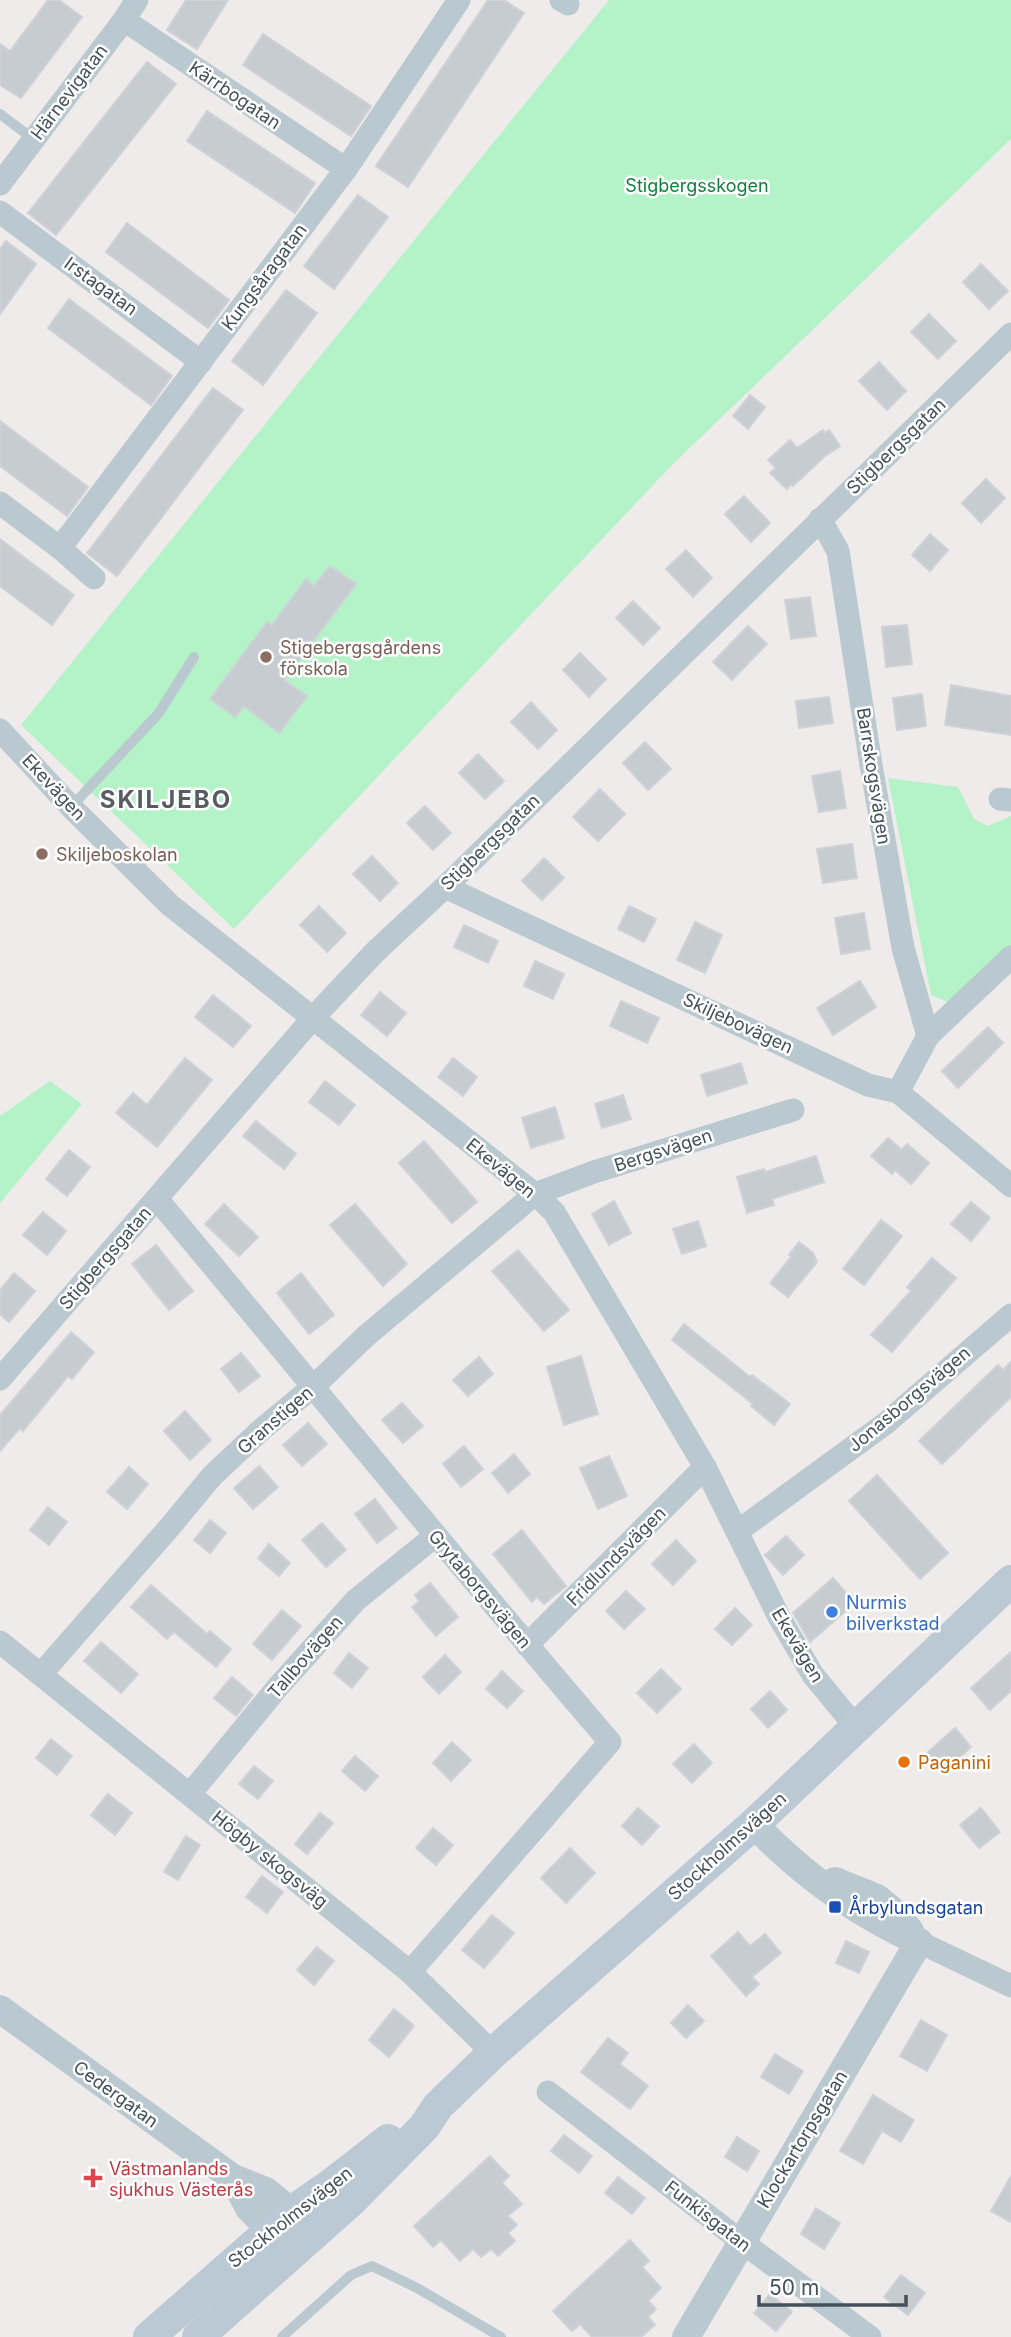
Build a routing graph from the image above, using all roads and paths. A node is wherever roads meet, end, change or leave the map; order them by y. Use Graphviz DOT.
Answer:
graph roads {
  1 [pos="137,0"];
  2 [pos="459,0"];
  3 [pos="124,20"];
  4 [pos="0,114"];
  5 [pos="33,139"];
  6 [pos="346,169"];
  7 [pos="0,184"];
  8 [pos="0,212"];
  9 [pos="1008,343"];
  10 [pos="201,362"];
  11 [pos="0,503"];
  12 [pos="820,519"];
  13 [pos="60,548"];
  14 [pos="94,578"];
  15 [pos="194,657"];
  16 [pos="0,730"];
  17 [pos="72,807"];
  18 [pos="446,887"];
  19 [pos="1011,957"];
  20 [pos="313,1018"];
  21 [pos="928,1035"];
  22 [pos="898,1092"];
  23 [pos="793,1110"];
  24 [pos="1011,1186"];
  25 [pos="535,1194"];
  26 [pos="157,1199"];
  27 [pos="1011,1315"];
  28 [pos="0,1379"];
  29 [pos="314,1386"];
  30 [pos="705,1467"];
  31 [pos="738,1531"];
  32 [pos="435,1536"];
  33 [pos="1011,1581"];
  34 [pos="0,1642"];
  35 [pos="527,1645"];
  36 [pos="42,1673"];
  37 [pos="855,1726"];
  38 [pos="190,1794"];
  39 [pos="754,1824"];
  40 [pos="919,1942"];
  41 [pos="410,1972"];
  42 [pos="1011,1986"];
  43 [pos="0,2009"];
  44 [pos="493,2053"];
  45 [pos="548,2092"];
  46 [pos="438,2106"];
  47 [pos="281,2220"];
  48 [pos="304,2242"];
  49 [pos="742,2242"];
  50 [pos="149,2337"];
  51 [pos="198,2337"];
  52 [pos="282,2337"];
  53 [pos="501,2337"];
  54 [pos="686,2337"];
  55 [pos="870,2337"];
  1 -- 3 [label="street, Härnevigatan"];
  2 -- 6 [label="street, Kungsåragatan"];
  3 -- 5 [label="street, Härnevigatan"];
  3 -- 6 [label="street, Kärrbogatan"];
  4 -- 5 [label="lane"];
  5 -- 7 [label="street, Härnevigatan"];
  6 -- 10 [label="street, Kungsåragatan"];
  8 -- 10 [label="street, Irstagatan"];
  9 -- 12 [label="street, Stigbergsgatan"];
  10 -- 13 [label="street, Kungsåragatan"];
  11 -- 13 [label="street"];
  12 -- 18 [label="street, Stigbergsgatan"];
  12 -- 21 [label="street, Barrskogsvägen"];
  13 -- 14 [label="street"];
  15 -- 17 [label="lane"];
  16 -- 17 [label="street, Ekevägen"];
  17 -- 20 [label="street, Ekevägen"];
  18 -- 20 [label="street, Stigbergsgatan"];
  18 -- 22 [label="street, Skiljebovägen"];
  19 -- 21 [label="street"];
  20 -- 25 [label="street, Ekevägen"];
  20 -- 26 [label="street, Stigbergsgatan"];
  21 -- 22 [label="street"];
  22 -- 24 [label="street, Skiljebovägen"];
  23 -- 25 [label="street, Bergsvägen"];
  25 -- 29 [label="street, Granstigen"];
  25 -- 30 [label="street, Ekevägen"];
  26 -- 28 [label="street, Stigbergsgatan"];
  26 -- 29 [label="street, Grytaborgsvägen"];
  27 -- 31 [label="street, Jonasborgsvägen"];
  29 -- 32 [label="street, Grytaborgsvägen"];
  29 -- 36 [label="street, Granstigen"];
  30 -- 31 [label="street, Ekevägen"];
  30 -- 35 [label="street, Fridlundsvägen"];
  31 -- 37 [label="street, Ekevägen"];
  32 -- 35 [label="street, Grytaborgsvägen"];
  32 -- 38 [label="street, Tallbovägen"];
  33 -- 37 [label="main road, Stockholmsvägen"];
  34 -- 36 [label="street"];
  35 -- 41 [label="street, Grytaborgsvägen"];
  36 -- 38 [label="street, Högby skogsväg"];
  37 -- 39 [label="main road, Stockholmsvägen"];
  38 -- 41 [label="street, Högby skogsväg"];
  39 -- 40 [label="street"];
  39 -- 44 [label="main road, Stockholmsvägen"];
  40 -- 42 [label="street"];
  40 -- 49 [label="street, Klockartorpsgatan"];
  41 -- 44 [label="street, Högby skogsväg"];
  43 -- 47 [label="street, Cedergatan"];
  44 -- 46 [label="main road, Stockholmsvägen"];
  45 -- 49 [label="street, Funkisgatan"];
  46 -- 47 [label="main road, Stockholmsvägen"];
  46 -- 48 [label="main road, Stockholmsvägen"];
  47 -- 48 [label="street, Cedergatan"];
  47 -- 50 [label="main road, Stockholmsvägen"];
  48 -- 51 [label="main road, Stockholmsvägen"];
  49 -- 54 [label="street, Klockartorpsgatan"];
  49 -- 55 [label="street, Funkisgatan"];
  52 -- 53 [label="lane"];
}
